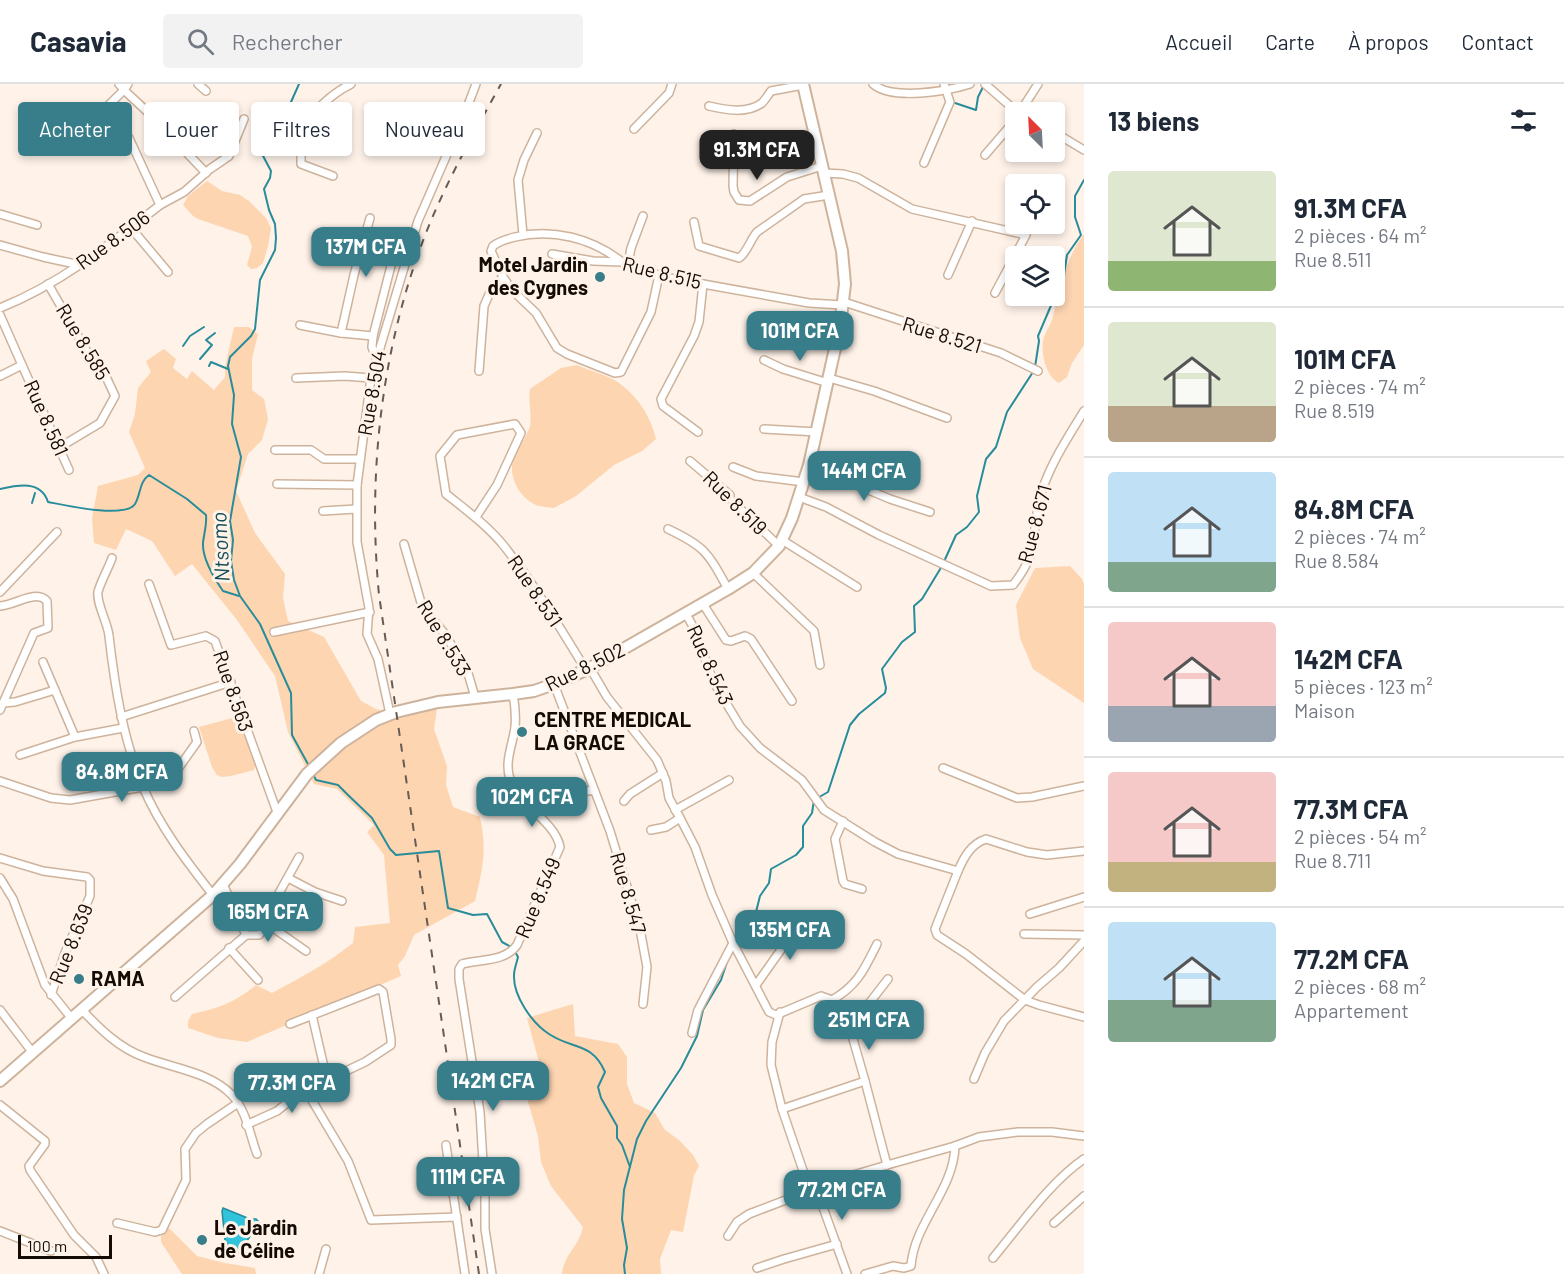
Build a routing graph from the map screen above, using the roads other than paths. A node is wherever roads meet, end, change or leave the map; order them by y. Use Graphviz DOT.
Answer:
graph roads {
  1 [pos="198,84"];
  2 [pos="333,84"];
  3 [pos="351,84"];
  4 [pos="476,84"];
  5 [pos="672,84"];
  6 [pos="873,84"];
  7 [pos="970,84"];
  8 [pos="985,84"];
  9 [pos="1038,84"];
  10 [pos="803,85"];
  11 [pos="124,86"];
  12 [pos="945,87"];
  13 [pos="206,91"];
  14 [pos="338,91"];
  15 [pos="109,102"];
  16 [pos="1006,102"];
  17 [pos="1025,102"];
  18 [pos="709,106"];
  19 [pos="244,119"];
  20 [pos="634,129"];
  21 [pos="1005,132"];
  22 [pos="537,133"];
  23 [pos="734,134"];
  24 [pos="1065,139"];
  25 [pos="132,145"];
  26 [pos="1084,150"];
  27 [pos="985,155"];
  28 [pos="924,163"];
  29 [pos="823,169"];
  30 [pos="206,173"];
  31 [pos="333,176"];
  32 [pos="829,195"];
  33 [pos="160,206"];
  34 [pos="0,214"];
  35 [pos="643,216"];
  36 [pos="370,218"];
  37 [pos="972,221"];
  38 [pos="694,222"];
  39 [pos="37,225"];
  40 [pos="131,228"];
  41 [pos="523,235"];
  42 [pos="0,245"];
  43 [pos="552,254"];
  44 [pos="393,258"];
  45 [pos="625,263"];
  46 [pos="80,265"];
  47 [pos="168,272"];
  48 [pos="659,275"];
  49 [pos="948,275"];
  50 [pos="503,277"];
  51 [pos="48,284"];
  52 [pos="703,284"];
  53 [pos="994,293"];
  54 [pos="843,304"];
  55 [pos="0,308"];
  56 [pos="0,315"];
  57 [pos="300,325"];
  58 [pos="341,333"];
  59 [pos="372,336"];
  60 [pos="376,358"];
  61 [pos="764,360"];
  62 [pos="22,365"];
  63 [pos="479,370"];
  64 [pos="1038,371"];
  65 [pos="1,373"];
  66 [pos="296,378"];
  67 [pos="371,378"];
  68 [pos="829,381"];
  69 [pos="1084,411"];
  70 [pos="947,418"];
  71 [pos="764,429"];
  72 [pos="698,432"];
  73 [pos="817,432"];
  74 [pos="60,447"];
  75 [pos="275,450"];
  76 [pos="360,459"];
  77 [pos="690,461"];
  78 [pos="809,465"];
  79 [pos="733,467"];
  80 [pos="69,470"];
  81 [pos="804,482"];
  82 [pos="277,484"];
  83 [pos="357,484"];
  84 [pos="799,497"];
  85 [pos="356,509"];
  86 [pos="323,511"];
  87 [pos="930,512"];
  88 [pos="476,517"];
  89 [pos="668,530"];
  90 [pos="57,532"];
  91 [pos="781,543"];
  92 [pos="404,544"];
  93 [pos="112,558"];
  94 [pos="753,573"];
  95 [pos="148,584"];
  96 [pos="857,587"];
  97 [pos="728,589"];
  98 [pos="0,592"];
  99 [pos="703,604"];
  100 [pos="0,606"];
  101 [pos="370,612"];
  102 [pos="686,614"];
  103 [pos="274,632"];
  104 [pos="43,663"];
  105 [pos="820,665"];
  106 [pos="588,669"];
  107 [pos="231,682"];
  108 [pos="554,684"];
  109 [pos="55,690"];
  110 [pos="513,694"];
  111 [pos="475,697"];
  112 [pos="792,701"];
  113 [pos="2,707"];
  114 [pos="390,714"];
  115 [pos="121,717"];
  116 [pos="123,728"];
  117 [pos="194,731"];
  118 [pos="75,737"];
  119 [pos="20,755"];
  120 [pos="943,768"];
  121 [pos="663,773"];
  122 [pos="729,780"];
  123 [pos="0,781"];
  124 [pos="1084,786"];
  125 [pos="143,787"];
  126 [pos="594,790"];
  127 [pos="624,801"];
  128 [pos="524,802"];
  129 [pos="675,810"];
  130 [pos="277,812"];
  131 [pos="680,818"];
  132 [pos="843,821"];
  133 [pos="651,830"];
  134 [pos="1084,851"];
  135 [pos="298,857"];
  136 [pos="0,858"];
  137 [pos="958,872"];
  138 [pos="0,878"];
  139 [pos="288,878"];
  140 [pos="223,884"];
  141 [pos="862,889"];
  142 [pos="213,895"];
  143 [pos="1084,897"];
  144 [pos="342,902"];
  145 [pos="1030,914"];
  146 [pos="802,920"];
  147 [pos="269,925"];
  148 [pos="1024,934"];
  149 [pos="246,935"];
  150 [pos="1084,935"];
  151 [pos="1084,940"];
  152 [pos="733,943"];
  153 [pos="877,944"];
  154 [pos="229,948"];
  155 [pos="306,951"];
  156 [pos="888,979"];
  157 [pos="258,980"];
  158 [pos="756,986"];
  159 [pos="51,994"];
  160 [pos="176,997"];
  161 [pos="832,1000"];
  162 [pos="1024,1000"];
  163 [pos="643,1004"];
  164 [pos="0,1010"];
  165 [pos="82,1010"];
  166 [pos="780,1012"];
  167 [pos="312,1015"];
  168 [pos="1084,1017"];
  169 [pos="72,1019"];
  170 [pos="290,1024"];
  171 [pos="850,1024"];
  172 [pos="692,1034"];
  173 [pos="33,1053"];
  174 [pos="974,1079"];
  175 [pos="327,1080"];
  176 [pos="0,1081"];
  177 [pos="865,1081"];
  178 [pos="307,1092"];
  179 [pos="238,1103"];
  180 [pos="0,1105"];
  181 [pos="783,1109"];
  182 [pos="246,1125"];
  183 [pos="1084,1136"];
  184 [pos="446,1145"];
  185 [pos="955,1146"];
  186 [pos="257,1154"];
  187 [pos="1084,1159"];
  188 [pos="887,1165"];
  189 [pos="810,1191"];
  190 [pos="1084,1196"];
  191 [pos="457,1217"];
  192 [pos="1054,1222"];
  193 [pos="117,1223"];
  194 [pos="0,1231"];
  195 [pos="728,1236"];
  196 [pos="837,1245"];
  197 [pos="326,1249"];
  198 [pos="51,1251"];
  199 [pos="993,1258"];
  200 [pos="756,1268"];
  201 [pos="104,1274"];
  202 [pos="320,1274"];
  203 [pos="465,1274"];
  204 [pos="492,1274"];
  205 [pos="847,1274"];
  206 [pos="865,1274"];
  1 -- 13 [label="street"];
  2 -- 14 [label="street"];
  3 -- 14 [label="street"];
  4 -- 60 [label="street, Rue 8.504"];
  5 -- 20 [label="street"];
  6 -- 12 [label="street"];
  7 -- 12 [label="street"];
  8 -- 16 [label="street"];
  9 -- 17 [label="street"];
  10 -- 18 [label="street"];
  10 -- 29 [label="main road, Rue 8.502"];
  11 -- 15 [label="street"];
  11 -- 30 [label="street"];
  12 -- 28 [label="street"];
  14 -- 31 [label="street"];
  19 -- 30 [label="street"];
  21 -- 27 [label="street"];
  22 -- 41 [label="street"];
  23 -- 29 [label="street"];
  24 -- 26 [label="street"];
  25 -- 33 [label="street, Rue 8.506"];
  29 -- 32 [label="main road, Rue 8.502"];
  29 -- 37 [label="street"];
  30 -- 33 [label="street"];
  32 -- 38 [label="street"];
  32 -- 54 [label="main road, Rue 8.502"];
  33 -- 40 [label="street, Rue 8.506"];
  34 -- 39 [label="street"];
  35 -- 45 [label="street"];
  36 -- 58 [label="street"];
  37 -- 49 [label="street"];
  37 -- 53 [label="street"];
  40 -- 46 [label="street, Rue 8.506"];
  40 -- 47 [label="street"];
  41 -- 45 [label="street"];
  41 -- 50 [label="street"];
  42 -- 46 [label="street"];
  43 -- 45 [label="street, Rue 8.515"];
  44 -- 59 [label="street"];
  45 -- 48 [label="street, Rue 8.515"];
  46 -- 51 [label="street, Rue 8.506"];
  48 -- 50 [label="street"];
  48 -- 52 [label="street, Rue 8.515"];
  50 -- 63 [label="street"];
  51 -- 55 [label="street, Rue 8.506"];
  51 -- 74 [label="street, Rue 8.585"];
  52 -- 54 [label="street, Rue 8.515"];
  52 -- 72 [label="street"];
  54 -- 64 [label="street, Rue 8.521"];
  54 -- 68 [label="main road, Rue 8.502"];
  56 -- 62 [label="street, Rue 8.581"];
  57 -- 58 [label="street"];
  58 -- 59 [label="street"];
  59 -- 60 [label="street"];
  60 -- 67 [label="street, Rue 8.504"];
  61 -- 68 [label="street"];
  62 -- 65 [label="street"];
  62 -- 74 [label="street, Rue 8.581"];
  66 -- 67 [label="street"];
  67 -- 76 [label="street, Rue 8.504"];
  68 -- 70 [label="street"];
  68 -- 73 [label="main road, Rue 8.502"];
  69 -- 84 [label="street, Rue 8.671"];
  71 -- 73 [label="street"];
  73 -- 78 [label="main road, Rue 8.502"];
  74 -- 80 [label="street, Rue 8.581"];
  75 -- 76 [label="street"];
  76 -- 83 [label="street, Rue 8.504"];
  77 -- 91 [label="street, Rue 8.519"];
  78 -- 81 [label="main road, Rue 8.502"];
  78 -- 87 [label="street"];
  79 -- 81 [label="street"];
  81 -- 84 [label="main road, Rue 8.502"];
  82 -- 83 [label="street"];
  83 -- 85 [label="street, Rue 8.504"];
  84 -- 91 [label="main road, Rue 8.502"];
  85 -- 86 [label="street"];
  85 -- 101 [label="street, Rue 8.504"];
  88 -- 88 [label="street, Rue 8.531"];
  88 -- 106 [label="street, Rue 8.531"];
  89 -- 97 [label="street"];
  90 -- 98 [label="street"];
  91 -- 94 [label="main road, Rue 8.502"];
  91 -- 96 [label="street, Rue 8.519"];
  92 -- 111 [label="street, Rue 8.533"];
  93 -- 115 [label="street"];
  94 -- 97 [label="main road, Rue 8.502"];
  94 -- 105 [label="street"];
  95 -- 107 [label="street, Rue 8.563"];
  97 -- 99 [label="main road, Rue 8.502"];
  99 -- 102 [label="main road, Rue 8.502"];
  99 -- 112 [label="street"];
  100 -- 113 [label="street"];
  101 -- 103 [label="street"];
  101 -- 114 [label="street, Rue 8.504"];
  102 -- 106 [label="main road, Rue 8.502"];
  102 -- 132 [label="street, Rue 8.543"];
  104 -- 109 [label="street"];
  106 -- 108 [label="main road, Rue 8.502"];
  106 -- 121 [label="street, Rue 8.531"];
  107 -- 115 [label="street"];
  107 -- 130 [label="street, Rue 8.563"];
  108 -- 110 [label="main road, Rue 8.502"];
  108 -- 126 [label="street, Rue 8.547"];
  109 -- 113 [label="street"];
  109 -- 118 [label="street"];
  110 -- 111 [label="main road, Rue 8.502"];
  110 -- 128 [label="street, Rue 8.549"];
  111 -- 114 [label="main road, Rue 8.502"];
  114 -- 130 [label="main road, Rue 8.502"];
  115 -- 116 [label="street"];
  116 -- 118 [label="street"];
  116 -- 125 [label="street"];
  117 -- 125 [label="street"];
  118 -- 119 [label="street"];
  120 -- 124 [label="street"];
  121 -- 127 [label="street"];
  121 -- 129 [label="street, Rue 8.531"];
  122 -- 129 [label="street"];
  123 -- 125 [label="street"];
  125 -- 142 [label="street"];
  126 -- 128 [label="street"];
  126 -- 163 [label="street, Rue 8.547"];
  128 -- 204 [label="street, Rue 8.549"];
  129 -- 131 [label="street, Rue 8.531"];
  130 -- 140 [label="main road, Rue 8.502"];
  131 -- 133 [label="street"];
  131 -- 152 [label="street, Rue 8.531"];
  132 -- 137 [label="street, Rue 8.543"];
  132 -- 141 [label="street"];
  134 -- 137 [label="street"];
  135 -- 139 [label="street"];
  136 -- 159 [label="street, Rue 8.639"];
  137 -- 162 [label="street"];
  138 -- 159 [label="street, Rue 8.639"];
  139 -- 144 [label="street"];
  139 -- 147 [label="street"];
  140 -- 142 [label="main road, Rue 8.502"];
  140 -- 149 [label="street"];
  142 -- 165 [label="main road, Rue 8.502"];
  143 -- 145 [label="street"];
  146 -- 158 [label="street"];
  147 -- 149 [label="street"];
  147 -- 155 [label="street"];
  148 -- 150 [label="street"];
  149 -- 154 [label="street"];
  151 -- 162 [label="street"];
  152 -- 158 [label="street, Rue 8.531"];
  152 -- 172 [label="street"];
  153 -- 161 [label="street"];
  154 -- 157 [label="street"];
  154 -- 160 [label="street"];
  156 -- 171 [label="street"];
  158 -- 166 [label="street, Rue 8.531"];
  159 -- 169 [label="street, Rue 8.639"];
  161 -- 166 [label="street"];
  161 -- 171 [label="street"];
  162 -- 168 [label="street"];
  162 -- 174 [label="street"];
  164 -- 173 [label="street"];
  165 -- 169 [label="main road, Rue 8.502"];
  165 -- 179 [label="street"];
  166 -- 181 [label="street"];
  167 -- 170 [label="street"];
  167 -- 175 [label="street"];
  167 -- 175 [label="street"];
  169 -- 173 [label="main road, Rue 8.502"];
  171 -- 177 [label="street"];
  173 -- 176 [label="main road, Rue 8.502"];
  175 -- 178 [label="street"];
  177 -- 181 [label="street"];
  177 -- 188 [label="street"];
  178 -- 182 [label="street"];
  178 -- 191 [label="street"];
  179 -- 182 [label="street"];
  179 -- 193 [label="street"];
  180 -- 201 [label="street"];
  181 -- 189 [label="street"];
  182 -- 186 [label="street"];
  183 -- 185 [label="street"];
  184 -- 191 [label="street"];
  185 -- 188 [label="street"];
  185 -- 206 [label="street"];
  187 -- 199 [label="street"];
  188 -- 189 [label="street"];
  189 -- 195 [label="street"];
  189 -- 196 [label="street"];
  190 -- 192 [label="street"];
  191 -- 203 [label="street"];
  194 -- 198 [label="street"];
  196 -- 200 [label="street"];
  196 -- 205 [label="street"];
  197 -- 202 [label="street"];
}
